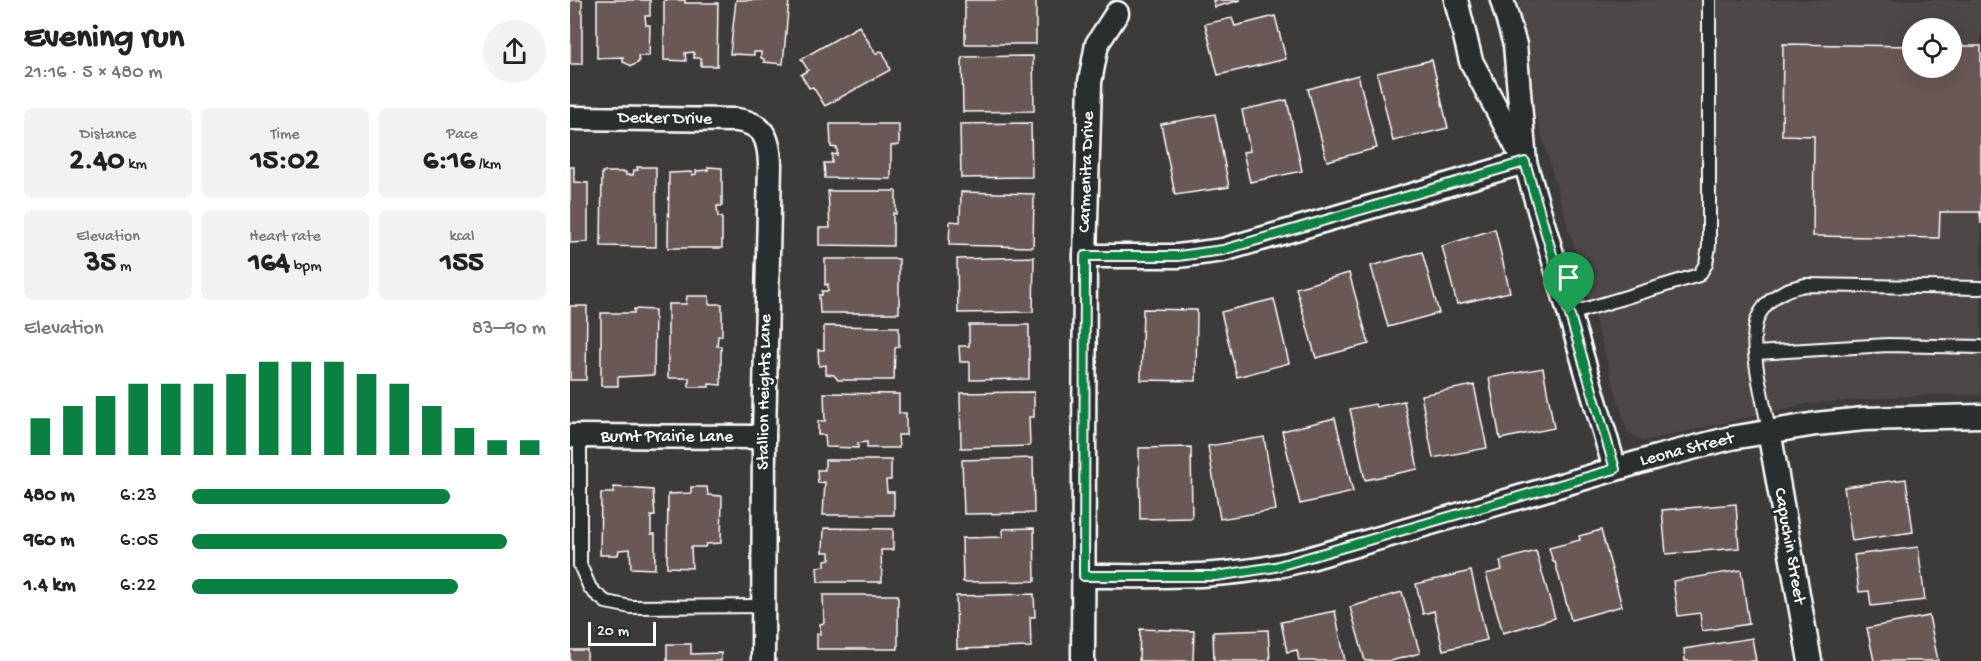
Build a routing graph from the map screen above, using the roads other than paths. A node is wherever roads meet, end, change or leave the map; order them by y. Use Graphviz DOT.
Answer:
graph roads {
  1 [pos="1456,0"];
  2 [pos="1502,0"];
  3 [pos="1709,0"];
  4 [pos="1117,13"];
  5 [pos="570,118"];
  6 [pos="758,128"];
  7 [pos="1525,162"];
  8 [pos="1085,256"];
  9 [pos="1981,288"];
  10 [pos="1569,314"];
  11 [pos="1981,347"];
  12 [pos="1756,353"];
  13 [pos="1981,416"];
  14 [pos="1769,431"];
  15 [pos="575,436"];
  16 [pos="764,437"];
  17 [pos="1615,469"];
  18 [pos="1084,576"];
  19 [pos="763,606"];
  20 [pos="763,661"];
  21 [pos="1083,661"];
  22 [pos="1810,661"];
  1 -- 7 [label="street"];
  2 -- 7 [label="street"];
  3 -- 10 [label="lane"];
  4 -- 8 [label="street, Carmenita Drive"];
  5 -- 6 [label="street, Decker Drive"];
  6 -- 16 [label="street, Stallion Heights Lane"];
  7 -- 8 [label="street"];
  7 -- 10 [label="street"];
  8 -- 18 [label="street, Carmenita Drive"];
  9 -- 12 [label="lane"];
  10 -- 17 [label="street"];
  11 -- 12 [label="lane"];
  12 -- 14 [label="lane"];
  13 -- 14 [label="street, Leona Street"];
  14 -- 17 [label="street, Leona Street"];
  14 -- 22 [label="street, Capuchin Street"];
  15 -- 16 [label="street, Burnt Prairie Lane"];
  15 -- 19 [label="lane"];
  16 -- 19 [label="street, Stallion Heights Lane"];
  17 -- 18 [label="street, Leona Street"];
  18 -- 21 [label="street, Carmenita Drive"];
  19 -- 20 [label="street, Stallion Heights Lane"];
}
